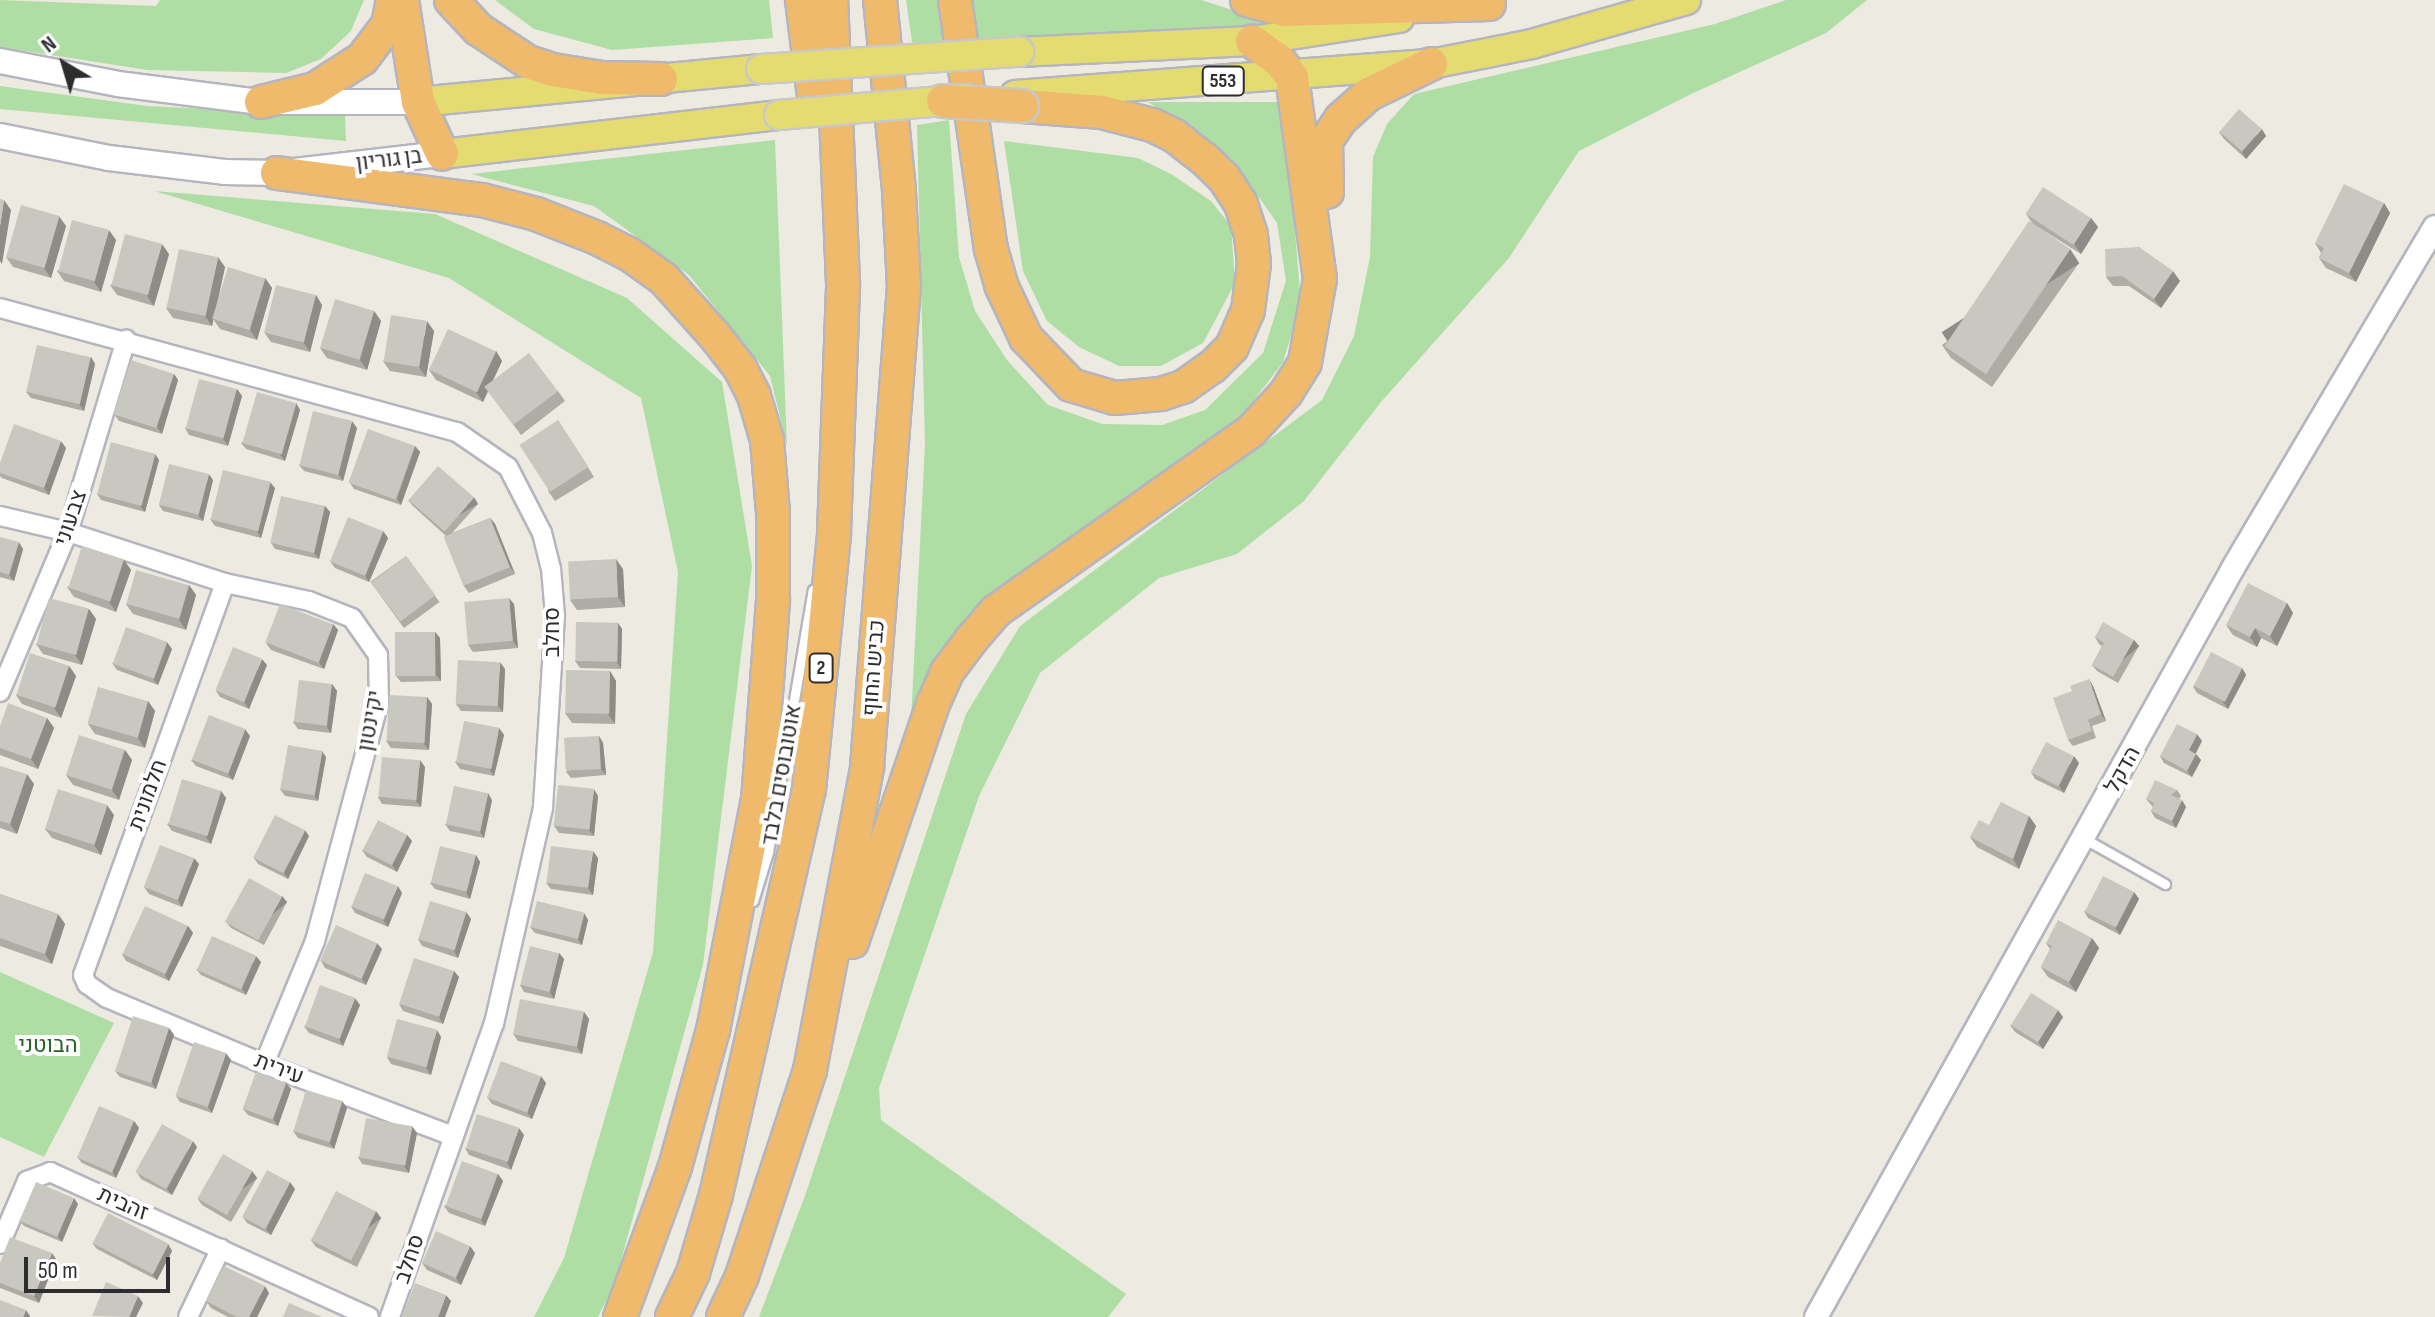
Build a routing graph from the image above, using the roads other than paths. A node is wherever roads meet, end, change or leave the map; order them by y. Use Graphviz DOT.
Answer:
graph roads {
  1 [pos="393,0"];
  2 [pos="402,0"];
  3 [pos="451,0"];
  4 [pos="802,0"];
  5 [pos="831,0"];
  6 [pos="880,0"];
  7 [pos="955,0"];
  8 [pos="1247,0"];
  9 [pos="1685,0"];
  10 [pos="1498,2"];
  11 [pos="1252,41"];
  12 [pos="0,61"];
  13 [pos="1431,64"];
  14 [pos="1292,77"];
  15 [pos="661,79"];
  16 [pos="943,101"];
  17 [pos="1018,101"];
  18 [pos="261,102"];
  19 [pos="418,102"];
  20 [pos="0,136"];
  21 [pos="442,154"];
  22 [pos="277,173"];
  23 [pos="2435,227"];
  24 [pos="843,283"];
  25 [pos="0,308"];
  26 [pos="126,340"];
  27 [pos="837,420"];
  28 [pos="1209,464"];
  29 [pos="0,516"];
  30 [pos="822,525"];
  31 [pos="68,532"];
  32 [pos="225,583"];
  33 [pos="814,585"];
  34 [pos="0,692"];
  35 [pos="2085,839"];
  36 [pos="2165,884"];
  37 [pos="750,911"];
  38 [pos="746,926"];
  39 [pos="107,998"];
  40 [pos="713,1030"];
  41 [pos="264,1064"];
  42 [pos="810,1070"];
  43 [pos="453,1136"];
  44 [pos="0,1244"];
  45 [pos="221,1248"];
  46 [pos="188,1317"];
  47 [pos="369,1317"];
  48 [pos="390,1317"];
  49 [pos="620,1317"];
  50 [pos="672,1317"];
  51 [pos="723,1317"];
  52 [pos="1816,1317"];
  1 -- 18 [label="highway"];
  2 -- 19 [label="highway"];
  3 -- 15 [label="highway"];
  4 -- 24 [label="highway"];
  5 -- 24 [label="highway, 2"];
  6 -- 42 [label="highway, כביש החוף"];
  7 -- 17 [label="highway"];
  8 -- 10 [label="highway"];
  9 -- 13 [label="main road, 553"];
  10 -- 11 [label="main road, 553"];
  11 -- 14 [label="highway"];
  11 -- 15 [label="main road, 553, bridge"];
  12 -- 18 [label="main road"];
  13 -- 14 [label="main road, 553"];
  13 -- 28 [label="highway"];
  14 -- 17 [label="main road, 553"];
  14 -- 28 [label="highway"];
  15 -- 19 [label="main road, 553"];
  16 -- 17 [label="highway, bridge"];
  16 -- 21 [label="main road, בן גוריון, bridge"];
  18 -- 19 [label="main road"];
  19 -- 21 [label="highway"];
  20 -- 22 [label="main road, בן גוריון"];
  21 -- 22 [label="main road, בן גוריון"];
  22 -- 40 [label="highway"];
  23 -- 35 [label="street, הדקל"];
  24 -- 27 [label="highway, 2"];
  25 -- 26 [label="street, סחלב"];
  26 -- 31 [label="street, צבעוני"];
  26 -- 43 [label="street, סחלב"];
  27 -- 30 [label="lane"];
  27 -- 50 [label="highway, 2"];
  28 -- 42 [label="highway"];
  29 -- 31 [label="street, יקינטון"];
  31 -- 32 [label="street, יקינטון"];
  31 -- 34 [label="street, צבעוני"];
  32 -- 39 [label="street, חלמונית"];
  32 -- 41 [label="street, יקינטון"];
  33 -- 37 [label="lane, אוטובוסים בלבד"];
  35 -- 36 [label="lane"];
  35 -- 52 [label="street, הדקל"];
  38 -- 40 [label="lane"];
  39 -- 41 [label="street, עירית"];
  40 -- 49 [label="highway"];
  41 -- 43 [label="street, עירית"];
  42 -- 51 [label="highway, כביש החוף"];
  43 -- 48 [label="street, סחלב"];
  44 -- 45 [label="street, זהבית"];
  45 -- 46 [label="street"];
  45 -- 47 [label="street, זהבית"];
}
